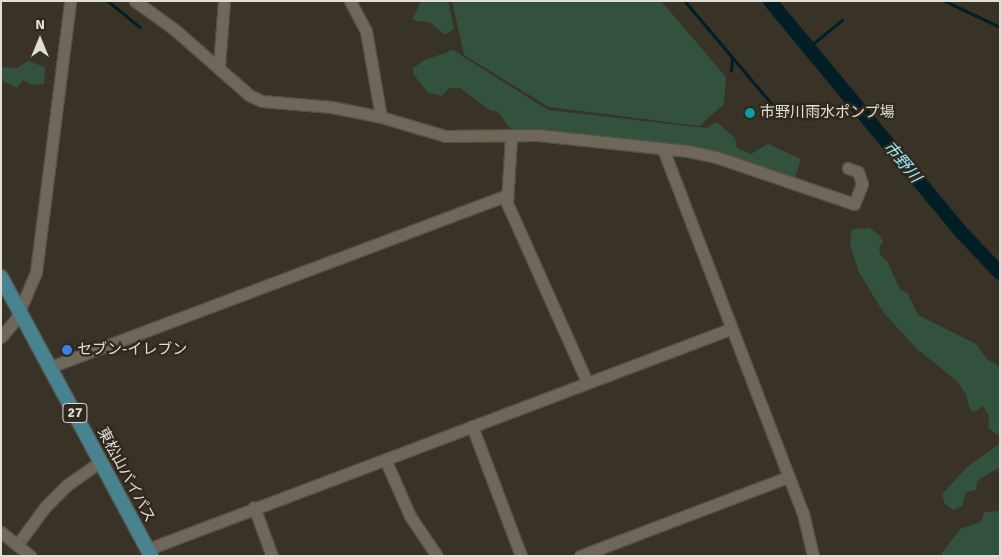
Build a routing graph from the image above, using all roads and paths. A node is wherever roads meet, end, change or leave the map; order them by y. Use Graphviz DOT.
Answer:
graph roads {
  1 [pos="70,1"];
  2 [pos="135,1"];
  3 [pos="224,1"];
  4 [pos="350,1"];
  5 [pos="219,66"];
  6 [pos="381,116"];
  7 [pos="511,137"];
  8 [pos="663,149"];
  9 [pos="848,168"];
  10 [pos="506,196"];
  11 [pos="1,277"];
  12 [pos="1,292"];
  13 [pos="17,315"];
  14 [pos="730,329"];
  15 [pos="1,337"];
  16 [pos="50,367"];
  17 [pos="587,382"];
  18 [pos="472,426"];
  19 [pos="385,459"];
  20 [pos="94,466"];
  21 [pos="788,476"];
  22 [pos="254,508"];
  23 [pos="1,532"];
  24 [pos="17,545"];
  25 [pos="147,554"];
  26 [pos="31,556"];
  27 [pos="272,556"];
  28 [pos="437,556"];
  29 [pos="521,556"];
  30 [pos="580,556"];
  31 [pos="813,556"];
  1 -- 13 [label="street"];
  2 -- 5 [label="street"];
  3 -- 5 [label="street"];
  4 -- 6 [label="street"];
  5 -- 6 [label="street"];
  6 -- 7 [label="street"];
  7 -- 8 [label="street"];
  7 -- 10 [label="street"];
  8 -- 9 [label="street"];
  8 -- 14 [label="street"];
  10 -- 16 [label="street"];
  10 -- 17 [label="street"];
  11 -- 13 [label="main road, 東松山バイパス / 27"];
  12 -- 13 [label="main road, 東松山バイパス / 27"];
  13 -- 15 [label="street"];
  13 -- 16 [label="main road, 東松山バイパス / 27"];
  13 -- 20 [label="main road, 東松山バイパス / 27"];
  14 -- 17 [label="street"];
  14 -- 21 [label="street"];
  16 -- 25 [label="main road, 東松山バイパス / 27"];
  17 -- 18 [label="street"];
  18 -- 19 [label="street"];
  18 -- 29 [label="street"];
  19 -- 22 [label="street"];
  19 -- 28 [label="street"];
  20 -- 24 [label="street"];
  20 -- 25 [label="main road, 東松山バイパス / 27"];
  21 -- 30 [label="street"];
  21 -- 31 [label="street"];
  22 -- 25 [label="street"];
  22 -- 27 [label="street"];
  23 -- 24 [label="street"];
  24 -- 26 [label="street"];
}
